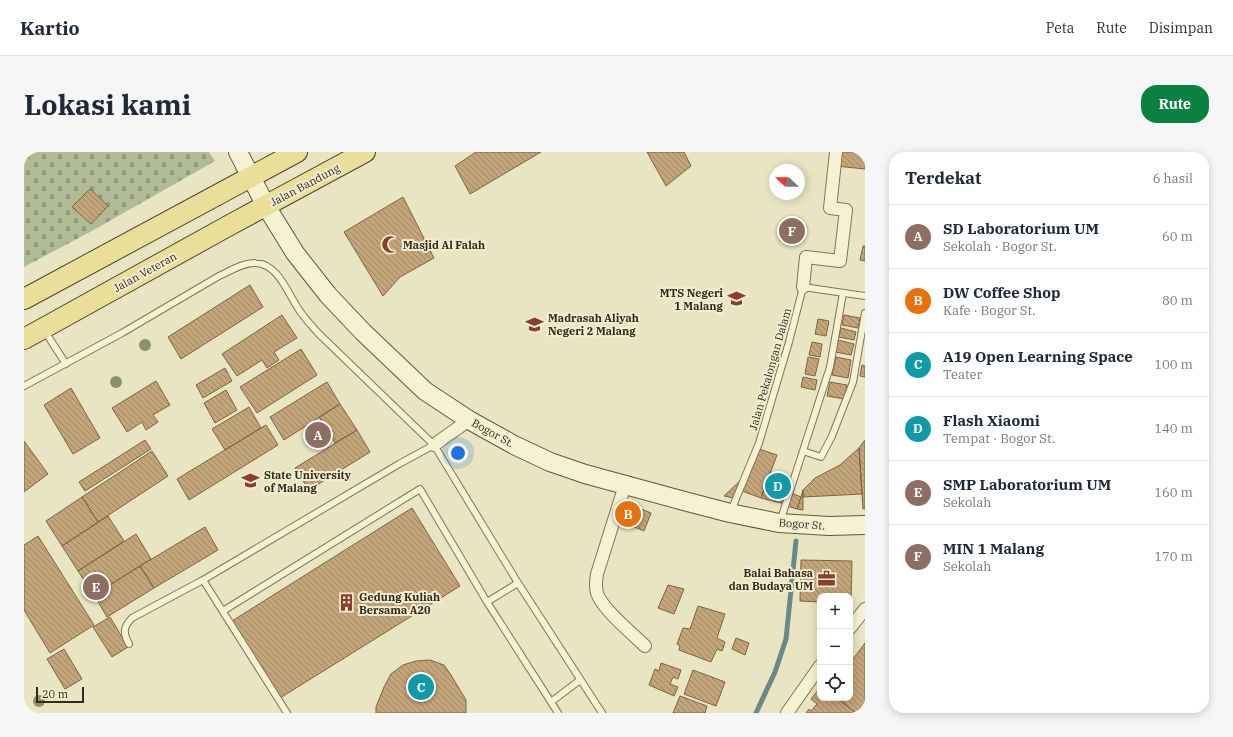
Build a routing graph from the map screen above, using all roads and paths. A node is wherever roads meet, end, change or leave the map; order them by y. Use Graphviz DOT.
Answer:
graph roads {
  1 [pos="238,152"];
  2 [pos="297,152"];
  3 [pos="365,152"];
  4 [pos="836,152"];
  5 [pos="251,176"];
  6 [pos="266,206"];
  7 [pos="802,287"];
  8 [pos="843,293"];
  9 [pos="865,296"];
  10 [pos="24,299"];
  11 [pos="865,313"];
  12 [pos="43,328"];
  13 [pos="24,339"];
  14 [pos="66,364"];
  15 [pos="24,386"];
  16 [pos="469,420"];
  17 [pos="434,445"];
  18 [pos="803,451"];
  19 [pos="625,485"];
  20 [pos="730,513"];
  21 [pos="779,523"];
  22 [pos="865,525"];
  23 [pos="203,580"];
  24 [pos="518,583"];
  25 [pos="487,602"];
  26 [pos="865,609"];
  27 [pos="223,611"];
  28 [pos="853,624"];
  29 [pos="129,644"];
  30 [pos="645,646"];
  31 [pos="817,670"];
  32 [pos="580,680"];
  33 [pos="551,702"];
  34 [pos="287,713"];
  35 [pos="558,713"];
  36 [pos="602,713"];
  37 [pos="787,713"];
  1 -- 5 [label="main road, Bogor St."];
  2 -- 5 [label="main road"];
  3 -- 6 [label="main road, Jalan Bandung"];
  4 -- 7 [label="street"];
  5 -- 6 [label="main road, Bogor St."];
  5 -- 10 [label="main road"];
  6 -- 12 [label="main road, Jalan Veteran"];
  6 -- 16 [label="main road, Bogor St."];
  7 -- 8 [label="lane"];
  7 -- 20 [label="lane, Jalan Pekalongan Dalam"];
  8 -- 9 [label="lane"];
  8 -- 18 [label="lane"];
  11 -- 18 [label="lane"];
  12 -- 13 [label="main road, Jalan Veteran"];
  12 -- 14 [label="lane"];
  14 -- 15 [label="lane"];
  14 -- 17 [label="lane"];
  16 -- 17 [label="street"];
  16 -- 19 [label="main road, Bogor St."];
  17 -- 23 [label="lane"];
  17 -- 24 [label="lane"];
  18 -- 21 [label="lane"];
  19 -- 20 [label="main road, Bogor St."];
  19 -- 30 [label="street"];
  20 -- 21 [label="main road, Bogor St."];
  21 -- 22 [label="main road, Bogor St."];
  23 -- 27 [label="lane"];
  23 -- 29 [label="lane"];
  24 -- 25 [label="lane"];
  24 -- 32 [label="lane"];
  25 -- 27 [label="lane"];
  25 -- 33 [label="lane"];
  26 -- 28 [label="street"];
  27 -- 34 [label="lane"];
  31 -- 37 [label="street"];
  32 -- 33 [label="lane"];
  32 -- 36 [label="lane"];
  33 -- 35 [label="lane"];
}
